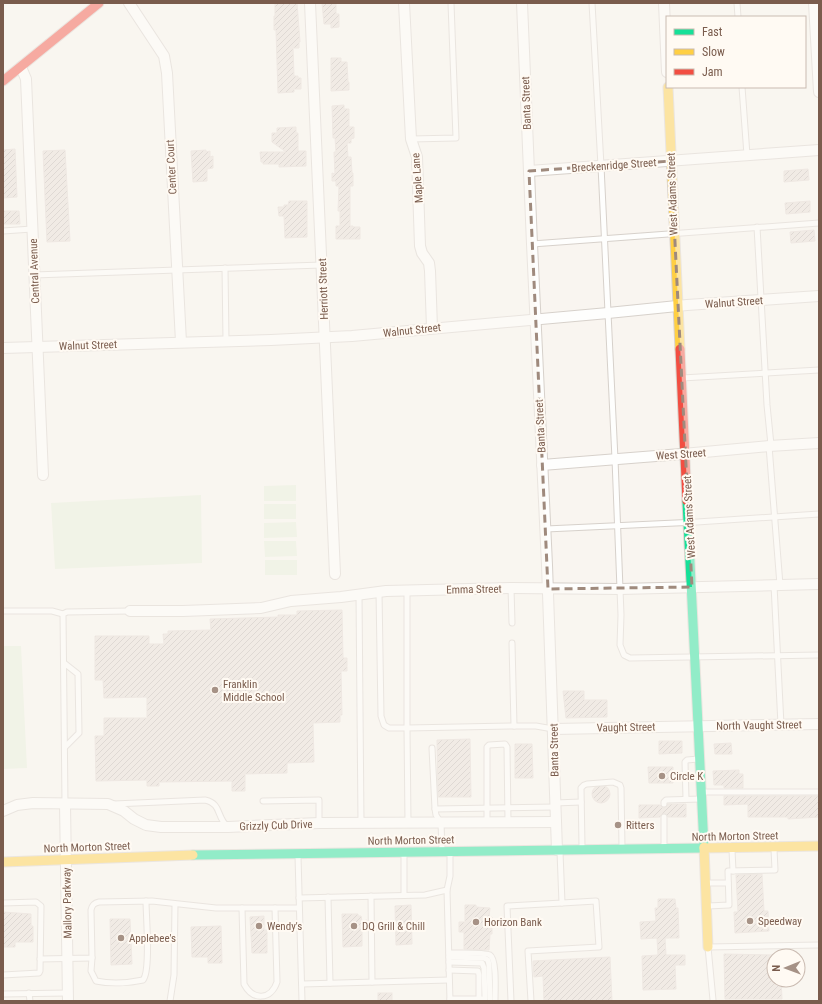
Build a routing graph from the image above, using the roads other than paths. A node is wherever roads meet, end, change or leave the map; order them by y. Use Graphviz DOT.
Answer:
graph roads {
  1 [pos="99,3"];
  2 [pos="129,3"];
  3 [pos="310,3"];
  4 [pos="404,3"];
  5 [pos="451,3"];
  6 [pos="522,3"];
  7 [pos="592,3"];
  8 [pos="664,3"];
  9 [pos="737,3"];
  10 [pos="814,3"];
  11 [pos="738,16"];
  12 [pos="666,49"];
  13 [pos="21,67"];
  14 [pos="3,81"];
  15 [pos="668,88"];
  16 [pos="742,88"];
  17 [pos="819,92"];
  18 [pos="411,139"];
  19 [pos="819,150"];
  20 [pos="747,155"];
  21 [pos="671,161"];
  22 [pos="601,166"];
  23 [pos="529,171"];
  24 [pos="819,223"];
  25 [pos="757,227"];
  26 [pos="32,229"];
  27 [pos="3,231"];
  28 [pos="674,233"];
  29 [pos="604,238"];
  30 [pos="532,244"];
  31 [pos="322,265"];
  32 [pos="225,268"];
  33 [pos="177,270"];
  34 [pos="34,275"];
  35 [pos="819,296"];
  36 [pos="761,300"];
  37 [pos="678,305"];
  38 [pos="608,313"];
  39 [pos="536,320"];
  40 [pos="432,328"];
  41 [pos="325,338"];
  42 [pos="226,341"];
  43 [pos="181,342"];
  44 [pos="37,346"];
  45 [pos="3,348"];
  46 [pos="819,370"];
  47 [pos="765,373"];
  48 [pos="681,378"];
  49 [pos="819,442"];
  50 [pos="770,445"];
  51 [pos="686,454"];
  52 [pos="615,459"];
  53 [pos="542,465"];
  54 [pos="43,475"];
  55 [pos="819,514"];
  56 [pos="775,517"];
  57 [pos="689,522"];
  58 [pos="617,525"];
  59 [pos="546,529"];
  60 [pos="335,574"];
  61 [pos="819,584"];
  62 [pos="777,585"];
  63 [pos="692,587"];
  64 [pos="511,588"];
  65 [pos="548,589"];
  66 [pos="620,589"];
  67 [pos="407,591"];
  68 [pos="379,592"];
  69 [pos="359,595"];
  70 [pos="3,611"];
  71 [pos="130,611"];
  72 [pos="63,614"];
  73 [pos="512,623"];
  74 [pos="512,643"];
  75 [pos="819,655"];
  76 [pos="777,656"];
  77 [pos="695,658"];
  78 [pos="64,662"];
  79 [pos="819,724"];
  80 [pos="781,725"];
  81 [pos="514,726"];
  82 [pos="698,726"];
  83 [pos="407,728"];
  84 [pos="554,729"];
  85 [pos="65,747"];
  86 [pos="432,748"];
  87 [pos="700,759"];
  88 [pos="819,792"];
  89 [pos="702,795"];
  90 [pos="686,799"];
  91 [pos="263,801"];
  92 [pos="581,802"];
  93 [pos="65,804"];
  94 [pos="108,804"];
  95 [pos="664,804"];
  96 [pos="555,805"];
  97 [pos="487,808"];
  98 [pos="508,808"];
  99 [pos="435,809"];
  100 [pos="3,812"];
  101 [pos="664,817"];
  102 [pos="487,822"];
  103 [pos="508,822"];
  104 [pos="556,822"];
  105 [pos="319,823"];
  106 [pos="361,823"];
  107 [pos="408,823"];
  108 [pos="441,823"];
  109 [pos="228,827"];
  110 [pos="819,846"];
  111 [pos="732,848"];
  112 [pos="774,848"];
  113 [pos="582,849"];
  114 [pos="622,849"];
  115 [pos="664,849"];
  116 [pos="704,849"];
  117 [pos="559,850"];
  118 [pos="446,851"];
  119 [pos="404,852"];
  120 [pos="298,854"];
  121 [pos="66,860"];
  122 [pos="3,862"];
  123 [pos="732,871"];
  124 [pos="705,883"];
  125 [pos="728,883"];
  126 [pos="448,890"];
  127 [pos="370,896"];
  128 [pos="404,896"];
  129 [pos="328,897"];
  130 [pos="299,898"];
  131 [pos="146,901"];
  132 [pos="3,903"];
  133 [pos="562,903"];
  134 [pos="175,904"];
  135 [pos="706,907"];
  136 [pos="242,908"];
  137 [pos="275,908"];
  138 [pos="299,908"];
  139 [pos="819,945"];
  140 [pos="708,948"];
  141 [pos="68,958"];
  142 [pos="92,958"];
  143 [pos="449,958"];
  144 [pos="40,959"];
  145 [pos="449,970"];
  146 [pos="3,975"];
  147 [pos="450,980"];
  148 [pos="372,982"];
  149 [pos="330,983"];
  150 [pos="302,984"];
  151 [pos="29,993"];
  152 [pos="3,994"];
  153 [pos="68,997"];
  154 [pos="489,999"];
  155 [pos="450,1000"];
  156 [pos="713,1000"];
  157 [pos="30,1001"];
  158 [pos="170,1001"];
  159 [pos="302,1001"];
  160 [pos="511,1001"];
  161 [pos="531,1001"];
  1 -- 13 [label="street"];
  2 -- 33 [label="street, Center Court"];
  3 -- 31 [label="street, Herriott Street"];
  4 -- 18 [label="street, Maple Lane"];
  5 -- 18 [label="lane"];
  6 -- 23 [label="street, Banta Street"];
  7 -- 22 [label="lane"];
  8 -- 12 [label="street"];
  9 -- 11 [label="lane"];
  10 -- 17 [label="street"];
  13 -- 14 [label="street"];
  13 -- 26 [label="street, Central Avenue"];
  15 -- 21 [label="street, West Adams Street"];
  16 -- 20 [label="lane"];
  18 -- 40 [label="street, Maple Lane"];
  19 -- 20 [label="street, Breckenridge Street"];
  20 -- 21 [label="street, Breckenridge Street"];
  21 -- 22 [label="street, Breckenridge Street"];
  21 -- 28 [label="street, West Adams Street"];
  22 -- 23 [label="street, Breckenridge Street"];
  22 -- 29 [label="lane"];
  23 -- 30 [label="street, Banta Street"];
  24 -- 25 [label="lane"];
  25 -- 28 [label="lane"];
  25 -- 36 [label="lane"];
  26 -- 27 [label="lane"];
  26 -- 34 [label="street, Central Avenue"];
  28 -- 29 [label="lane"];
  28 -- 37 [label="street, West Adams Street"];
  29 -- 30 [label="lane"];
  29 -- 38 [label="lane"];
  30 -- 39 [label="street, Banta Street"];
  31 -- 32 [label="lane"];
  31 -- 41 [label="street, Herriott Street"];
  32 -- 33 [label="lane"];
  32 -- 42 [label="lane"];
  33 -- 34 [label="lane"];
  33 -- 43 [label="street, Center Court"];
  34 -- 44 [label="street, Central Avenue"];
  35 -- 36 [label="street, Walnut Street"];
  36 -- 37 [label="street, Walnut Street"];
  36 -- 47 [label="lane"];
  37 -- 38 [label="street, Walnut Street"];
  37 -- 48 [label="street, West Adams Street"];
  38 -- 39 [label="street, Walnut Street"];
  38 -- 52 [label="lane"];
  39 -- 40 [label="street, Walnut Street"];
  39 -- 53 [label="street, Banta Street"];
  40 -- 41 [label="street, Walnut Street"];
  41 -- 42 [label="street, Walnut Street"];
  41 -- 60 [label="street, Herriott Street"];
  42 -- 43 [label="street, Walnut Street"];
  43 -- 44 [label="street, Walnut Street"];
  44 -- 45 [label="street, Walnut Street"];
  44 -- 54 [label="street, Central Avenue"];
  46 -- 47 [label="lane"];
  47 -- 48 [label="lane"];
  47 -- 50 [label="lane"];
  48 -- 51 [label="street, West Adams Street"];
  49 -- 50 [label="street, West Street"];
  50 -- 51 [label="street, West Street"];
  50 -- 56 [label="lane"];
  51 -- 52 [label="street, West Street"];
  51 -- 57 [label="street, West Adams Street"];
  52 -- 53 [label="street, West Street"];
  52 -- 58 [label="lane"];
  53 -- 59 [label="street, Banta Street"];
  55 -- 56 [label="lane"];
  56 -- 57 [label="lane"];
  56 -- 62 [label="lane"];
  57 -- 58 [label="lane"];
  57 -- 63 [label="street, West Adams Street"];
  58 -- 59 [label="lane"];
  58 -- 66 [label="lane"];
  59 -- 65 [label="street, Banta Street"];
  61 -- 62 [label="street, Emma Street"];
  62 -- 63 [label="street, Emma Street"];
  62 -- 76 [label="lane"];
  63 -- 66 [label="street, Emma Street"];
  63 -- 77 [label="street, West Adams Street"];
  64 -- 65 [label="street, Emma Street"];
  64 -- 67 [label="street, Emma Street"];
  64 -- 73 [label="lane"];
  65 -- 66 [label="street, Emma Street"];
  65 -- 84 [label="street, Banta Street"];
  66 -- 77 [label="lane"];
  67 -- 68 [label="street, Emma Street"];
  67 -- 83 [label="lane"];
  68 -- 69 [label="street, Emma Street"];
  68 -- 83 [label="lane"];
  69 -- 71 [label="street, Emma Street"];
  69 -- 106 [label="lane"];
  70 -- 72 [label="lane"];
  71 -- 72 [label="lane"];
  72 -- 78 [label="lane"];
  74 -- 81 [label="lane"];
  75 -- 76 [label="lane"];
  76 -- 77 [label="lane"];
  76 -- 80 [label="lane"];
  77 -- 82 [label="street, West Adams Street"];
  78 -- 85 [label="lane"];
  78 -- 85 [label="lane"];
  79 -- 80 [label="street, North Vaught Street"];
  80 -- 82 [label="street, North Vaught Street"];
  81 -- 83 [label="lane"];
  81 -- 84 [label="lane"];
  82 -- 84 [label="street, Vaught Street"];
  82 -- 87 [label="street, West Adams Street"];
  83 -- 107 [label="lane"];
  84 -- 96 [label="street, Banta Street"];
  85 -- 93 [label="lane"];
  86 -- 99 [label="lane"];
  87 -- 89 [label="street, West Adams Street"];
  87 -- 90 [label="lane"];
  88 -- 89 [label="lane"];
  89 -- 90 [label="lane"];
  89 -- 116 [label="street, West Adams Street"];
  90 -- 95 [label="lane"];
  91 -- 105 [label="lane"];
  92 -- 96 [label="lane"];
  92 -- 113 [label="lane"];
  92 -- 114 [label="lane"];
  93 -- 94 [label="street, Grizzly Cub Drive"];
  93 -- 100 [label="street, Grizzly Cub Drive"];
  93 -- 121 [label="street, Mallory Parkway"];
  94 -- 109 [label="street, Grizzly Cub Drive"];
  94 -- 109 [label="lane"];
  96 -- 98 [label="lane"];
  96 -- 104 [label="street, Banta Street"];
  97 -- 98 [label="lane"];
  97 -- 98 [label="lane"];
  97 -- 99 [label="lane"];
  97 -- 102 [label="lane"];
  98 -- 103 [label="lane"];
  99 -- 108 [label="lane"];
  101 -- 115 [label="lane"];
  102 -- 103 [label="street, Grizzly Cub Drive"];
  102 -- 108 [label="street, Grizzly Cub Drive"];
  103 -- 104 [label="street, Grizzly Cub Drive"];
  104 -- 117 [label="street, Banta Street"];
  105 -- 106 [label="street, Grizzly Cub Drive"];
  105 -- 109 [label="street, Grizzly Cub Drive"];
  106 -- 107 [label="street, Grizzly Cub Drive"];
  107 -- 108 [label="street, Grizzly Cub Drive"];
  108 -- 118 [label="lane"];
  110 -- 112 [label="street, North Morton Street"];
  111 -- 112 [label="street, North Morton Street"];
  111 -- 116 [label="street, North Morton Street"];
  111 -- 123 [label="lane"];
  112 -- 123 [label="lane"];
  113 -- 114 [label="street, North Morton Street"];
  113 -- 117 [label="street, North Morton Street"];
  114 -- 115 [label="street, North Morton Street"];
  115 -- 116 [label="street, North Morton Street"];
  116 -- 124 [label="street, West Adams Street"];
  117 -- 118 [label="street, North Morton Street"];
  117 -- 133 [label="lane"];
  118 -- 119 [label="street, North Morton Street"];
  118 -- 126 [label="lane"];
  119 -- 120 [label="street, North Morton Street"];
  119 -- 128 [label="lane"];
  120 -- 121 [label="street, North Morton Street"];
  120 -- 130 [label="lane"];
  121 -- 122 [label="street, North Morton Street"];
  121 -- 141 [label="street, Mallory Parkway"];
  123 -- 125 [label="lane"];
  124 -- 125 [label="lane"];
  124 -- 135 [label="street, West Adams Street"];
  125 -- 135 [label="lane"];
  126 -- 128 [label="lane"];
  126 -- 143 [label="lane"];
  127 -- 128 [label="lane"];
  127 -- 129 [label="lane"];
  127 -- 148 [label="lane"];
  129 -- 130 [label="lane"];
  129 -- 149 [label="lane"];
  130 -- 138 [label="lane"];
  131 -- 134 [label="lane"];
  131 -- 142 [label="lane"];
  131 -- 142 [label="lane"];
  132 -- 144 [label="lane"];
  133 -- 160 [label="lane"];
  133 -- 161 [label="lane"];
  134 -- 136 [label="lane"];
  134 -- 158 [label="lane"];
  135 -- 140 [label="street, West Adams Street"];
  136 -- 137 [label="lane"];
  136 -- 137 [label="lane"];
  137 -- 138 [label="lane"];
  138 -- 150 [label="lane"];
  139 -- 140 [label="lane"];
  140 -- 156 [label="lane"];
  141 -- 142 [label="lane"];
  141 -- 144 [label="lane"];
  141 -- 153 [label="street, Mallory Parkway"];
  143 -- 145 [label="lane"];
  143 -- 154 [label="lane"];
  143 -- 154 [label="lane"];
  144 -- 146 [label="lane"];
  145 -- 147 [label="lane"];
  145 -- 154 [label="lane"];
  147 -- 148 [label="lane"];
  147 -- 155 [label="lane"];
  148 -- 149 [label="lane"];
  149 -- 150 [label="lane"];
  150 -- 159 [label="lane"];
  151 -- 152 [label="lane"];
  151 -- 153 [label="lane"];
  151 -- 157 [label="lane"];
  154 -- 155 [label="lane"];
}
